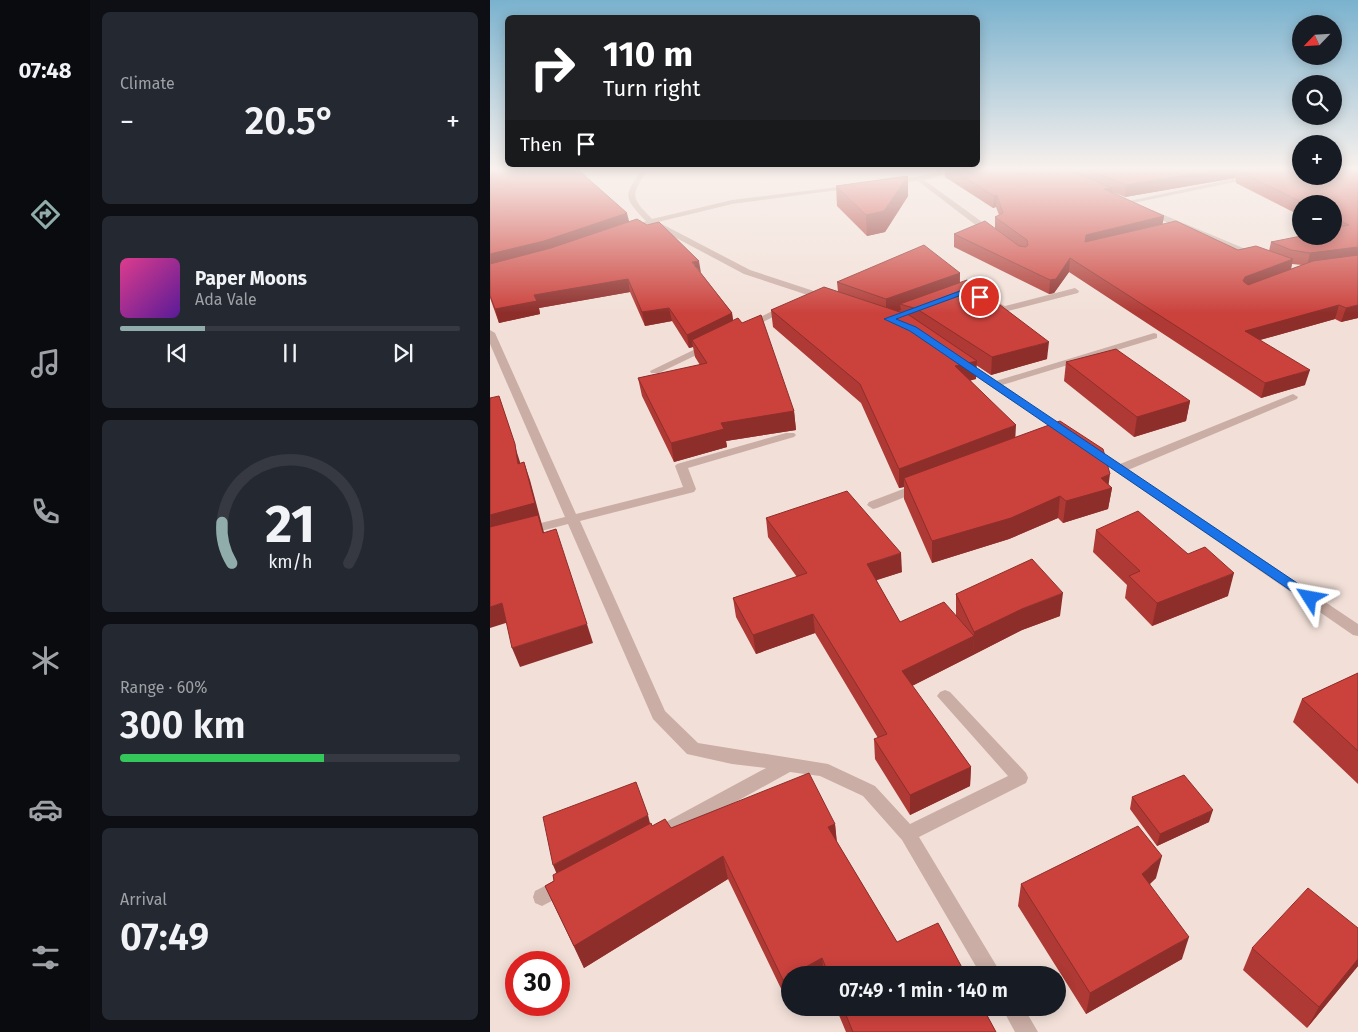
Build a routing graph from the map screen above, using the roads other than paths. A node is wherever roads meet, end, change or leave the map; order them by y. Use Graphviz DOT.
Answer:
graph roads {
  1 [pos="642,216"];
  2 [pos="674,216"];
  3 [pos="969,216"];
  4 [pos="1160,216"];
  5 [pos="646,223"];
  6 [pos="1185,227"];
  7 [pos="1167,232"];
  8 [pos="998,238"];
  9 [pos="1263,258"];
  10 [pos="1075,291"];
  11 [pos="813,294"];
  12 [pos="982,298"];
  13 [pos="841,303"];
  14 [pos="743,328"];
  15 [pos="490,333"];
  16 [pos="1154,336"];
  17 [pos="717,341"];
  18 [pos="954,357"];
  19 [pos="655,372"];
  20 [pos="995,384"];
  21 [pos="1293,397"];
  22 [pos="790,435"];
  23 [pos="1072,437"];
  24 [pos="1046,438"];
  25 [pos="1119,469"];
  26 [pos="927,484"];
  27 [pos="873,505"];
  28 [pos="574,518"];
  29 [pos="518,533"];
  30 [pos="1358,631"];
  31 [pos="945,696"];
  32 [pos="788,764"];
  33 [pos="908,834"];
  34 [pos="644,842"];
  35 [pos="576,879"];
  36 [pos="542,897"];
  37 [pos="987,966"];
  38 [pos="1017,1016"];
  39 [pos="1026,1032"];
  1 -- 5 [label="street"];
  2 -- 5 [label="street"];
  3 -- 8 [label="street"];
  4 -- 6 [label="street"];
  5 -- 11 [label="street"];
  6 -- 7 [label="street"];
  6 -- 9 [label="street"];
  10 -- 12 [label="street"];
  11 -- 13 [label="street"];
  11 -- 14 [label="street"];
  15 -- 28 [label="street"];
  16 -- 20 [label="street"];
  17 -- 19 [label="street"];
  18 -- 20 [label="street"];
  20 -- 23 [label="street"];
  21 -- 25 [label="street"];
  22 -- 28 [label="street"];
  23 -- 24 [label="street"];
  23 -- 25 [label="street"];
  25 -- 30 [label="street"];
  26 -- 27 [label="street"];
  28 -- 29 [label="street"];
  28 -- 32 [label="street"];
  31 -- 33 [label="street"];
  32 -- 33 [label="street"];
  32 -- 34 [label="street"];
  33 -- 37 [label="street"];
  35 -- 36 [label="street"];
  38 -- 39 [label="street"];
}
